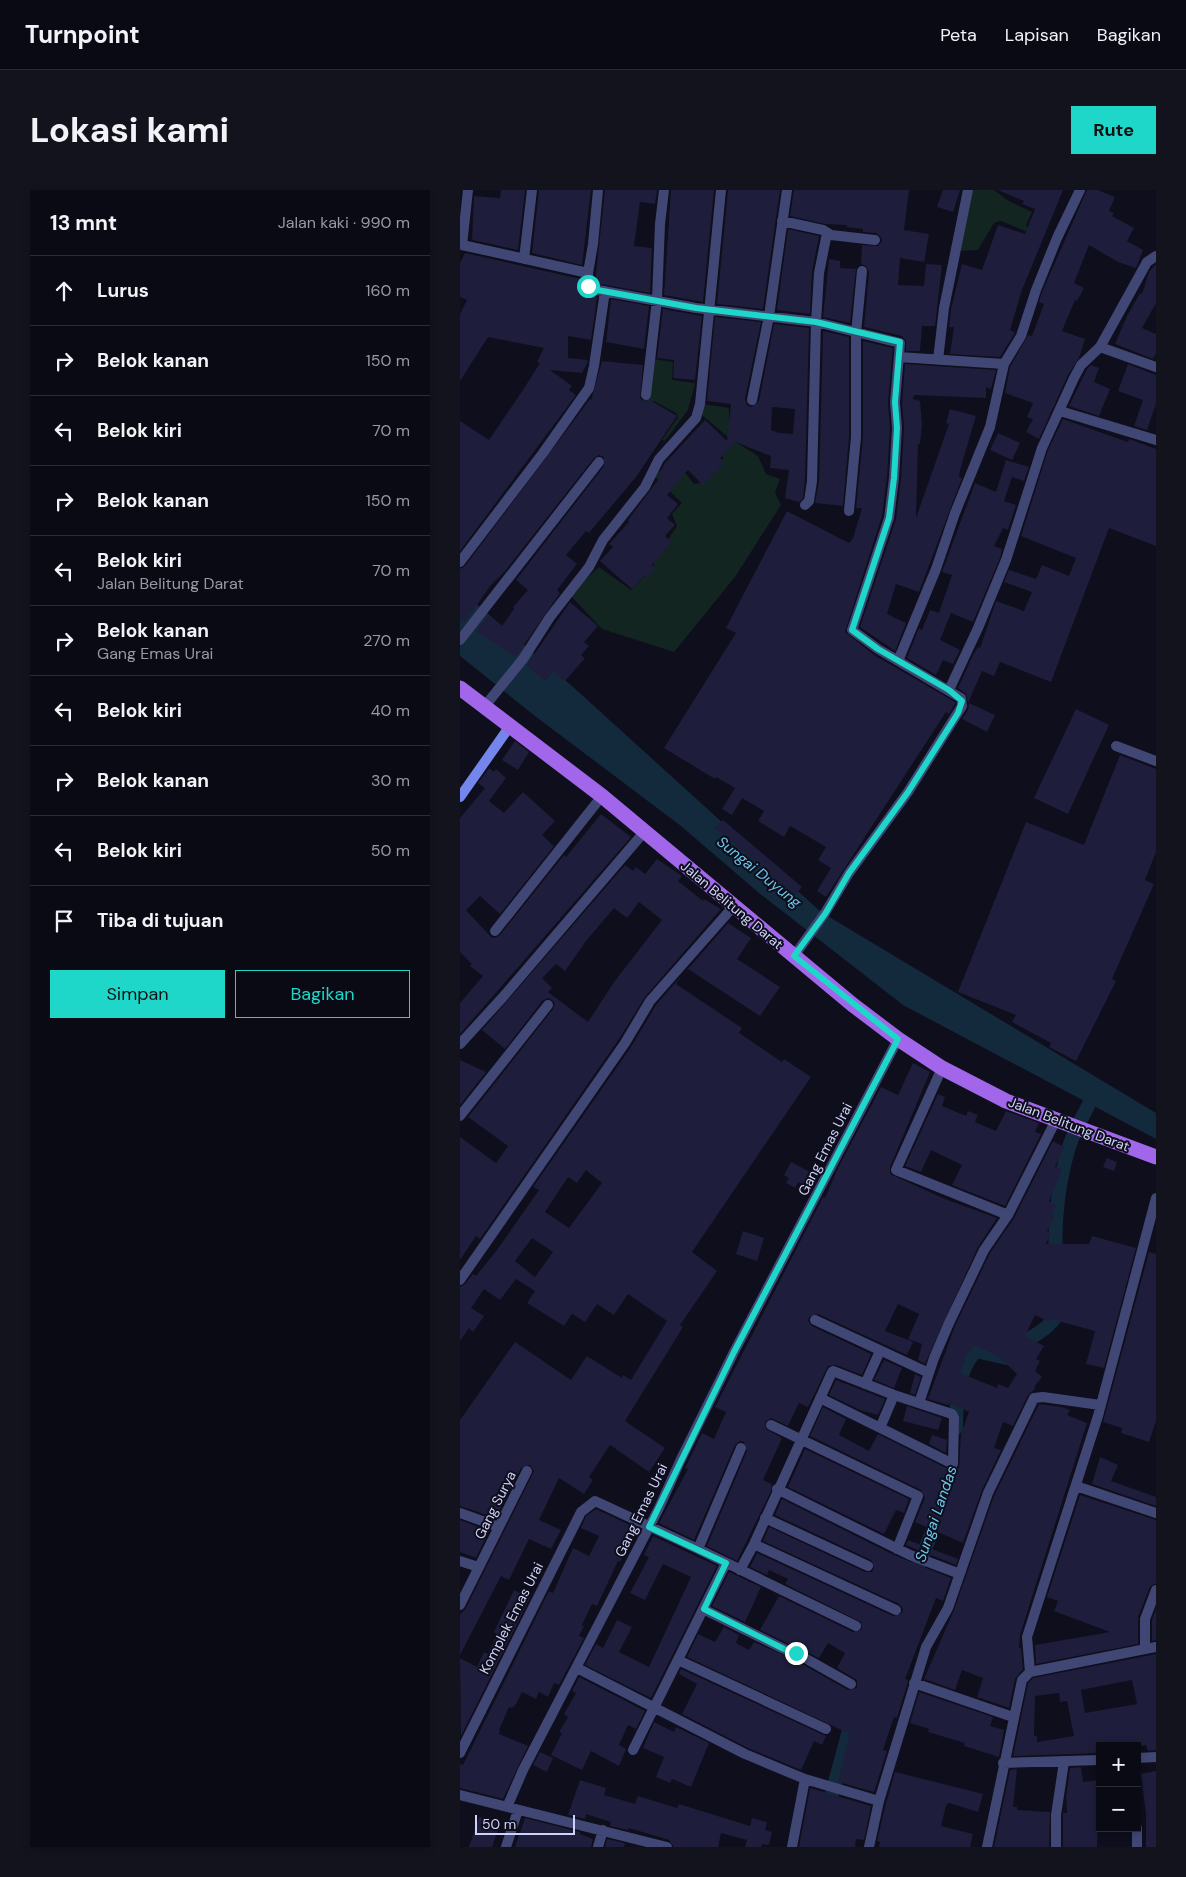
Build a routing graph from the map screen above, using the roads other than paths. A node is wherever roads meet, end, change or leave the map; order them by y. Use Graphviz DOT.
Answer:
graph roads {
  1 [pos="468,190"];
  2 [pos="532,190"];
  3 [pos="598,190"];
  4 [pos="664,190"];
  5 [pos="721,190"];
  6 [pos="787,190"];
  7 [pos="968,190"];
  8 [pos="1080,190"];
  9 [pos="782,221"];
  10 [pos="827,233"];
  11 [pos="875,240"];
  12 [pos="1156,256"];
  13 [pos="524,260"];
  14 [pos="862,271"];
  15 [pos="588,273"];
  16 [pos="605,292"];
  17 [pos="658,300"];
  18 [pos="710,309"];
  19 [pos="768,316"];
  20 [pos="816,322"];
  21 [pos="856,333"];
  22 [pos="1100,347"];
  23 [pos="899,357"];
  24 [pos="938,360"];
  25 [pos="1004,364"];
  26 [pos="1156,367"];
  27 [pos="646,395"];
  28 [pos="752,400"];
  29 [pos="1060,411"];
  30 [pos="1156,440"];
  31 [pos="599,462"];
  32 [pos="805,505"];
  33 [pos="849,511"];
  34 [pos="460,562"];
  35 [pos="460,640"];
  36 [pos="898,661"];
  37 [pos="460,688"];
  38 [pos="949,690"];
  39 [pos="484,707"];
  40 [pos="510,726"];
  41 [pos="1116,746"];
  42 [pos="1156,761"];
  43 [pos="602,796"];
  44 [pos="460,797"];
  45 [pos="645,831"];
  46 [pos="733,907"];
  47 [pos="495,931"];
  48 [pos="794,956"];
  49 [pos="548,1005"];
  50 [pos="898,1039"];
  51 [pos="460,1044"];
  52 [pos="942,1068"];
  53 [pos="460,1116"];
  54 [pos="1056,1120"];
  55 [pos="1156,1157"];
  56 [pos="1156,1198"];
  57 [pos="1008,1215"];
  58 [pos="460,1280"];
  59 [pos="815,1320"];
  60 [pos="880,1351"];
  61 [pos="929,1374"];
  62 [pos="865,1384"];
  63 [pos="894,1395"];
  64 [pos="820,1398"];
  65 [pos="919,1403"];
  66 [pos="1100,1405"];
  67 [pos="771,1425"];
  68 [pos="880,1428"];
  69 [pos="801,1438"];
  70 [pos="741,1448"];
  71 [pos="527,1471"];
  72 [pos="1076,1486"];
  73 [pos="777,1490"];
  74 [pos="1156,1513"];
  75 [pos="460,1514"];
  76 [pos="764,1518"];
  77 [pos="499,1527"];
  78 [pos="649,1527"];
  79 [pos="754,1544"];
  80 [pos="698,1549"];
  81 [pos="897,1549"];
  82 [pos="460,1561"];
  83 [pos="726,1563"];
  84 [pos="868,1566"];
  85 [pos="478,1567"];
  86 [pos="740,1570"];
  87 [pos="960,1574"];
  88 [pos="1156,1590"];
  89 [pos="460,1605"];
  90 [pos="704,1609"];
  91 [pos="896,1610"];
  92 [pos="856,1626"];
  93 [pos="1156,1647"];
  94 [pos="1145,1649"];
  95 [pos="678,1660"];
  96 [pos="577,1668"];
  97 [pos="1030,1672"];
  98 [pos="914,1683"];
  99 [pos="851,1684"];
  100 [pos="655,1708"];
  101 [pos="1013,1717"];
  102 [pos="826,1729"];
  103 [pos="633,1750"];
  104 [pos="460,1753"];
  105 [pos="1156,1757"];
  106 [pos="1141,1758"];
  107 [pos="1096,1760"];
  108 [pos="1064,1762"];
  109 [pos="1003,1763"];
  110 [pos="804,1779"];
  111 [pos="460,1795"];
  112 [pos="879,1801"];
  113 [pos="507,1807"];
  114 [pos="518,1810"];
  115 [pos="603,1830"];
  116 [pos="1137,1832"];
  117 [pos="506,1847"];
  118 [pos="598,1847"];
  119 [pos="667,1847"];
  120 [pos="792,1847"];
  121 [pos="868,1847"];
  122 [pos="987,1847"];
  123 [pos="1056,1847"];
  124 [pos="1137,1847"];
  1 -- 13 [label="street"];
  2 -- 13 [label="street"];
  3 -- 15 [label="street"];
  4 -- 17 [label="street"];
  5 -- 18 [label="street"];
  6 -- 9 [label="street"];
  7 -- 24 [label="street"];
  8 -- 25 [label="street"];
  9 -- 10 [label="street"];
  9 -- 19 [label="street"];
  10 -- 11 [label="street"];
  10 -- 20 [label="street"];
  12 -- 22 [label="street"];
  13 -- 15 [label="street"];
  14 -- 21 [label="street"];
  15 -- 16 [label="street"];
  16 -- 17 [label="street"];
  16 -- 34 [label="street"];
  17 -- 18 [label="street"];
  17 -- 27 [label="street"];
  18 -- 19 [label="street"];
  18 -- 39 [label="street"];
  19 -- 20 [label="street"];
  19 -- 28 [label="street"];
  20 -- 21 [label="street"];
  20 -- 32 [label="street"];
  21 -- 23 [label="street"];
  21 -- 33 [label="street"];
  22 -- 26 [label="street"];
  22 -- 29 [label="street"];
  23 -- 24 [label="street"];
  23 -- 36 [label="street"];
  24 -- 25 [label="street"];
  25 -- 36 [label="street"];
  29 -- 30 [label="street"];
  29 -- 38 [label="street"];
  31 -- 35 [label="street"];
  36 -- 38 [label="street"];
  37 -- 39 [label="main road, Jalan Belitung Darat"];
  38 -- 48 [label="street"];
  39 -- 40 [label="main road, Jalan Belitung Darat"];
  40 -- 43 [label="main road, Jalan Belitung Darat"];
  40 -- 44 [label="main road"];
  41 -- 42 [label="street"];
  43 -- 45 [label="main road, Jalan Belitung Darat"];
  43 -- 47 [label="street"];
  45 -- 46 [label="main road, Jalan Belitung Darat"];
  45 -- 51 [label="street"];
  46 -- 48 [label="main road, Jalan Belitung Darat"];
  46 -- 58 [label="street"];
  48 -- 50 [label="main road, Jalan Belitung Darat"];
  49 -- 53 [label="street"];
  50 -- 52 [label="main road, Jalan Belitung Darat"];
  50 -- 78 [label="street, Gang Emas Urai"];
  52 -- 54 [label="main road, Jalan Belitung Darat"];
  52 -- 57 [label="street"];
  54 -- 55 [label="main road, Jalan Belitung Darat"];
  54 -- 57 [label="street"];
  56 -- 66 [label="street"];
  57 -- 61 [label="street"];
  59 -- 60 [label="street"];
  60 -- 61 [label="street"];
  60 -- 62 [label="street"];
  61 -- 65 [label="street"];
  62 -- 63 [label="street"];
  62 -- 64 [label="street"];
  63 -- 65 [label="street"];
  63 -- 68 [label="street"];
  64 -- 68 [label="street"];
  64 -- 69 [label="street"];
  65 -- 68 [label="street"];
  66 -- 72 [label="street"];
  66 -- 87 [label="street"];
  67 -- 69 [label="street"];
  69 -- 73 [label="street"];
  69 -- 81 [label="street"];
  70 -- 80 [label="street"];
  71 -- 77 [label="street, Gang Surya"];
  72 -- 74 [label="street"];
  72 -- 97 [label="street"];
  73 -- 76 [label="street"];
  73 -- 81 [label="street"];
  75 -- 77 [label="street"];
  76 -- 79 [label="street"];
  76 -- 84 [label="street"];
  77 -- 85 [label="street, Gang Surya"];
  78 -- 80 [label="street"];
  78 -- 96 [label="street, Gang Emas Urai"];
  78 -- 104 [label="street, Komplek Emas Urai"];
  79 -- 86 [label="street"];
  79 -- 91 [label="street"];
  80 -- 83 [label="street"];
  81 -- 87 [label="street"];
  82 -- 85 [label="street"];
  83 -- 86 [label="street"];
  83 -- 90 [label="street"];
  85 -- 89 [label="street, Gang Surya"];
  86 -- 92 [label="street"];
  87 -- 98 [label="street"];
  88 -- 94 [label="street"];
  90 -- 95 [label="street"];
  90 -- 99 [label="street"];
  93 -- 94 [label="street"];
  94 -- 97 [label="street"];
  95 -- 100 [label="street"];
  95 -- 102 [label="street"];
  96 -- 100 [label="street"];
  96 -- 113 [label="street, Gang Emas Urai"];
  97 -- 101 [label="street"];
  98 -- 101 [label="street"];
  98 -- 112 [label="street"];
  100 -- 103 [label="street"];
  100 -- 110 [label="street"];
  101 -- 109 [label="street"];
  105 -- 106 [label="street"];
  107 -- 108 [label="street"];
  108 -- 109 [label="street"];
  108 -- 123 [label="street"];
  109 -- 122 [label="street"];
  110 -- 112 [label="street"];
  110 -- 120 [label="street"];
  111 -- 113 [label="street"];
  112 -- 121 [label="street"];
  113 -- 114 [label="street"];
  114 -- 115 [label="street"];
  114 -- 117 [label="street"];
  115 -- 118 [label="street"];
  115 -- 119 [label="street"];
  116 -- 124 [label="street"];
}
